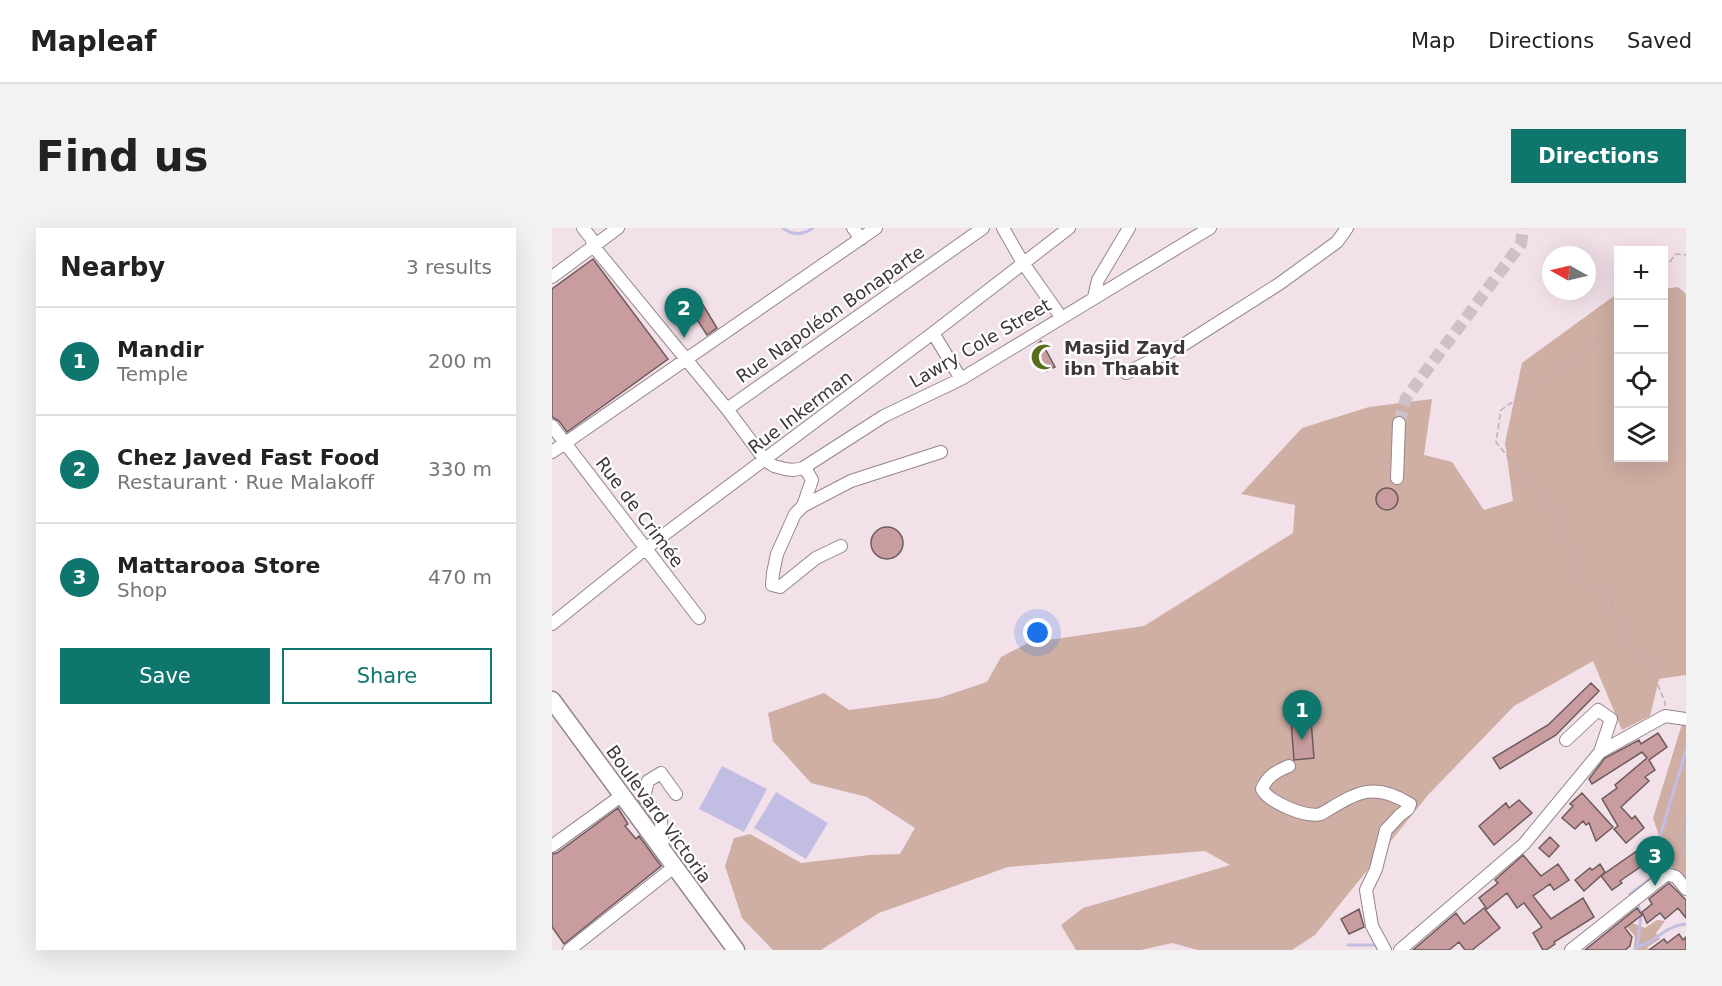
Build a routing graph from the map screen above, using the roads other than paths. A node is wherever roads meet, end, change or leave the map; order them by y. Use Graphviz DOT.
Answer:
graph roads {
  1 [pos="583,228"];
  2 [pos="618,228"];
  3 [pos="876,228"];
  4 [pos="983,228"];
  5 [pos="1003,228"];
  6 [pos="1070,228"];
  7 [pos="1129,228"];
  8 [pos="1210,228"];
  9 [pos="1347,228"];
  10 [pos="857,233"];
  11 [pos="594,247"];
  12 [pos="1023,263"];
  13 [pos="552,277"];
  14 [pos="1094,297"];
  15 [pos="1061,317"];
  16 [pos="933,333"];
  17 [pos="686,358"];
  18 [pos="1125,373"];
  19 [pos="961,379"];
  20 [pos="727,409"];
  21 [pos="1400,423"];
  22 [pos="552,426"];
  23 [pos="565,443"];
  24 [pos="552,452"];
  25 [pos="940,452"];
  26 [pos="765,460"];
  27 [pos="803,468"];
  28 [pos="1397,478"];
  29 [pos="803,506"];
  30 [pos="841,546"];
  31 [pos="645,549"];
  32 [pos="699,618"];
  33 [pos="552,624"];
  34 [pos="552,700"];
  35 [pos="1685,719"];
  36 [pos="1566,740"];
  37 [pos="1600,752"];
  38 [pos="1289,766"];
  39 [pos="676,794"];
  40 [pos="621,796"];
  41 [pos="552,846"];
  42 [pos="663,853"];
  43 [pos="675,867"];
  44 [pos="1686,889"];
  45 [pos="569,950"];
  46 [pos="736,950"];
  47 [pos="1385,950"];
  48 [pos="1400,950"];
  49 [pos="1571,950"];
  1 -- 11 [label="street"];
  2 -- 11 [label="street"];
  3 -- 10 [label="street"];
  4 -- 20 [label="street, Rue Napoléon Bonaparte"];
  5 -- 12 [label="street"];
  6 -- 12 [label="street, Rue Inkerman"];
  7 -- 14 [label="street"];
  8 -- 14 [label="street, Lawry Cole Street"];
  9 -- 18 [label="street"];
  10 -- 17 [label="street"];
  11 -- 13 [label="street"];
  11 -- 17 [label="street"];
  12 -- 15 [label="street"];
  12 -- 16 [label="street, Rue Inkerman"];
  14 -- 15 [label="street, Lawry Cole Street"];
  15 -- 19 [label="street, Lawry Cole Street"];
  16 -- 19 [label="street"];
  16 -- 26 [label="street, Rue Inkerman"];
  17 -- 20 [label="street"];
  17 -- 23 [label="street"];
  19 -- 27 [label="street, Lawry Cole Street"];
  20 -- 26 [label="street"];
  21 -- 28 [label="street"];
  22 -- 23 [label="street, Rue de Crimée"];
  23 -- 24 [label="street"];
  23 -- 31 [label="street, Rue de Crimée"];
  25 -- 29 [label="street"];
  26 -- 27 [label="street"];
  26 -- 31 [label="street, Rue Inkerman"];
  27 -- 29 [label="street"];
  29 -- 30 [label="street"];
  31 -- 32 [label="street, Rue de Crimée"];
  31 -- 33 [label="street, Rue Inkerman"];
  34 -- 40 [label="main road, Boulevard Victoria"];
  35 -- 37 [label="street"];
  36 -- 37 [label="street"];
  37 -- 48 [label="street"];
  38 -- 47 [label="street"];
  39 -- 42 [label="street"];
  40 -- 41 [label="street"];
  40 -- 42 [label="main road, Boulevard Victoria"];
  42 -- 43 [label="main road, Boulevard Victoria"];
  43 -- 45 [label="street"];
  43 -- 46 [label="main road, Boulevard Victoria"];
  44 -- 49 [label="street"];
}
